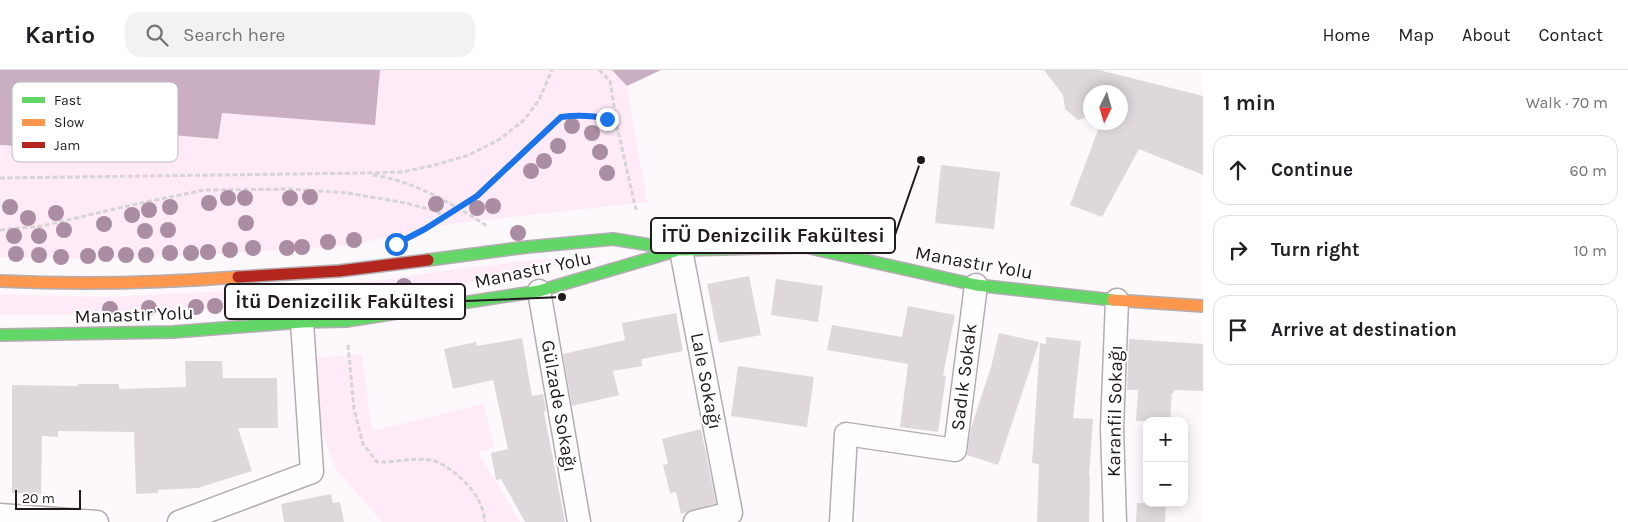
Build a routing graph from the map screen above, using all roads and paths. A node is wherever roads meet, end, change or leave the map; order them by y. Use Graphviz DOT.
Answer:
graph roads {
  1 [pos="552,70"];
  2 [pos="598,70"];
  3 [pos="618,131"];
  4 [pos="364,174"];
  5 [pos="0,178"];
  6 [pos="457,208"];
  7 [pos="636,210"];
  8 [pos="445,216"];
  9 [pos="0,230"];
  10 [pos="492,230"];
  11 [pos="408,238"];
  12 [pos="681,250"];
  13 [pos="0,282"];
  14 [pos="976,285"];
  15 [pos="539,291"];
  16 [pos="1117,300"];
  17 [pos="1203,306"];
  18 [pos="346,321"];
  19 [pos="302,322"];
  20 [pos="0,335"];
  21 [pos="0,515"];
  22 [pos="97,522"];
  23 [pos="179,522"];
  24 [pos="485,522"];
  25 [pos="579,522"];
  26 [pos="695,522"];
  27 [pos="841,522"];
  28 [pos="1115,522"];
  1 -- 4 [label="path"];
  2 -- 3 [label="path"];
  3 -- 6 [label="path"];
  3 -- 7 [label="path"];
  4 -- 5 [label="path"];
  4 -- 6 [label="path"];
  6 -- 8 [label="path"];
  6 -- 10 [label="path"];
  8 -- 9 [label="path"];
  8 -- 11 [label="path"];
  12 -- 13 [label="main road, Manastır Yolu"];
  12 -- 14 [label="main road, Manastır Yolu"];
  12 -- 15 [label="main road, Manastır Yolu"];
  12 -- 26 [label="street, Lale Sokağı"];
  14 -- 16 [label="main road, Manastır Yolu"];
  14 -- 27 [label="street, Sadık Sokak"];
  15 -- 18 [label="main road, Manastır Yolu"];
  15 -- 25 [label="street, Gülzade Sokağı"];
  16 -- 17 [label="main road, Manastır Yolu"];
  16 -- 28 [label="street, Karanfil Sokağı"];
  18 -- 19 [label="main road, Manastır Yolu"];
  18 -- 24 [label="path"];
  19 -- 20 [label="main road, Manastır Yolu"];
  19 -- 23 [label="street"];
  21 -- 22 [label="street"];
}
